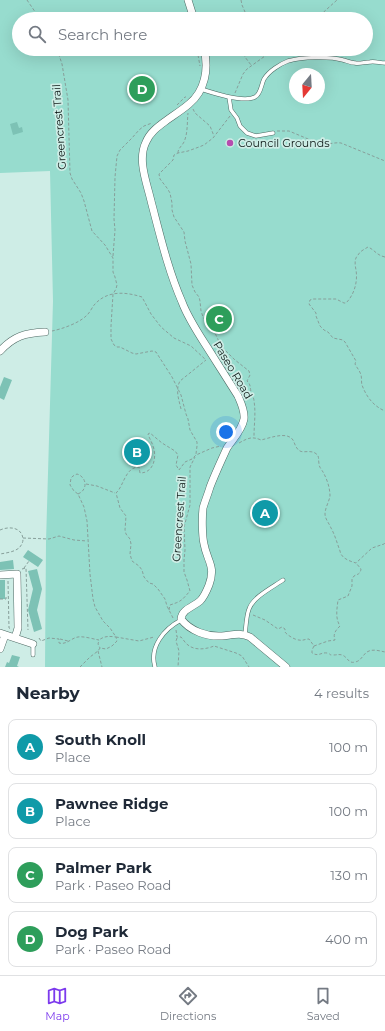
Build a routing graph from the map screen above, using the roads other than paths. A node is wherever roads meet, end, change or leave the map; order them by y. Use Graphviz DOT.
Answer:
graph roads {
  1 [pos="188,0"];
  2 [pos="192,12"];
  3 [pos="205,56"];
  4 [pos="385,63"];
  5 [pos="201,89"];
  6 [pos="229,97"];
  7 [pos="272,134"];
  8 [pos="45,332"];
  9 [pos="0,351"];
  10 [pos="0,575"];
  11 [pos="283,580"];
  12 [pos="179,621"];
  13 [pos="8,635"];
  14 [pos="245,635"];
  15 [pos="33,644"];
  16 [pos="0,649"];
  17 [pos="33,655"];
  18 [pos="155,667"];
  19 [pos="286,667"];
  1 -- 2 [label="street"];
  3 -- 5 [label="street, Paseo Road"];
  4 -- 6 [label="lane"];
  5 -- 6 [label="lane"];
  5 -- 12 [label="street, Paseo Road"];
  6 -- 7 [label="lane"];
  8 -- 9 [label="street"];
  10 -- 13 [label="street"];
  11 -- 14 [label="lane"];
  12 -- 14 [label="street"];
  12 -- 18 [label="lane"];
  13 -- 15 [label="street"];
  13 -- 16 [label="street"];
  14 -- 19 [label="street"];
  15 -- 17 [label="lane"];
}
